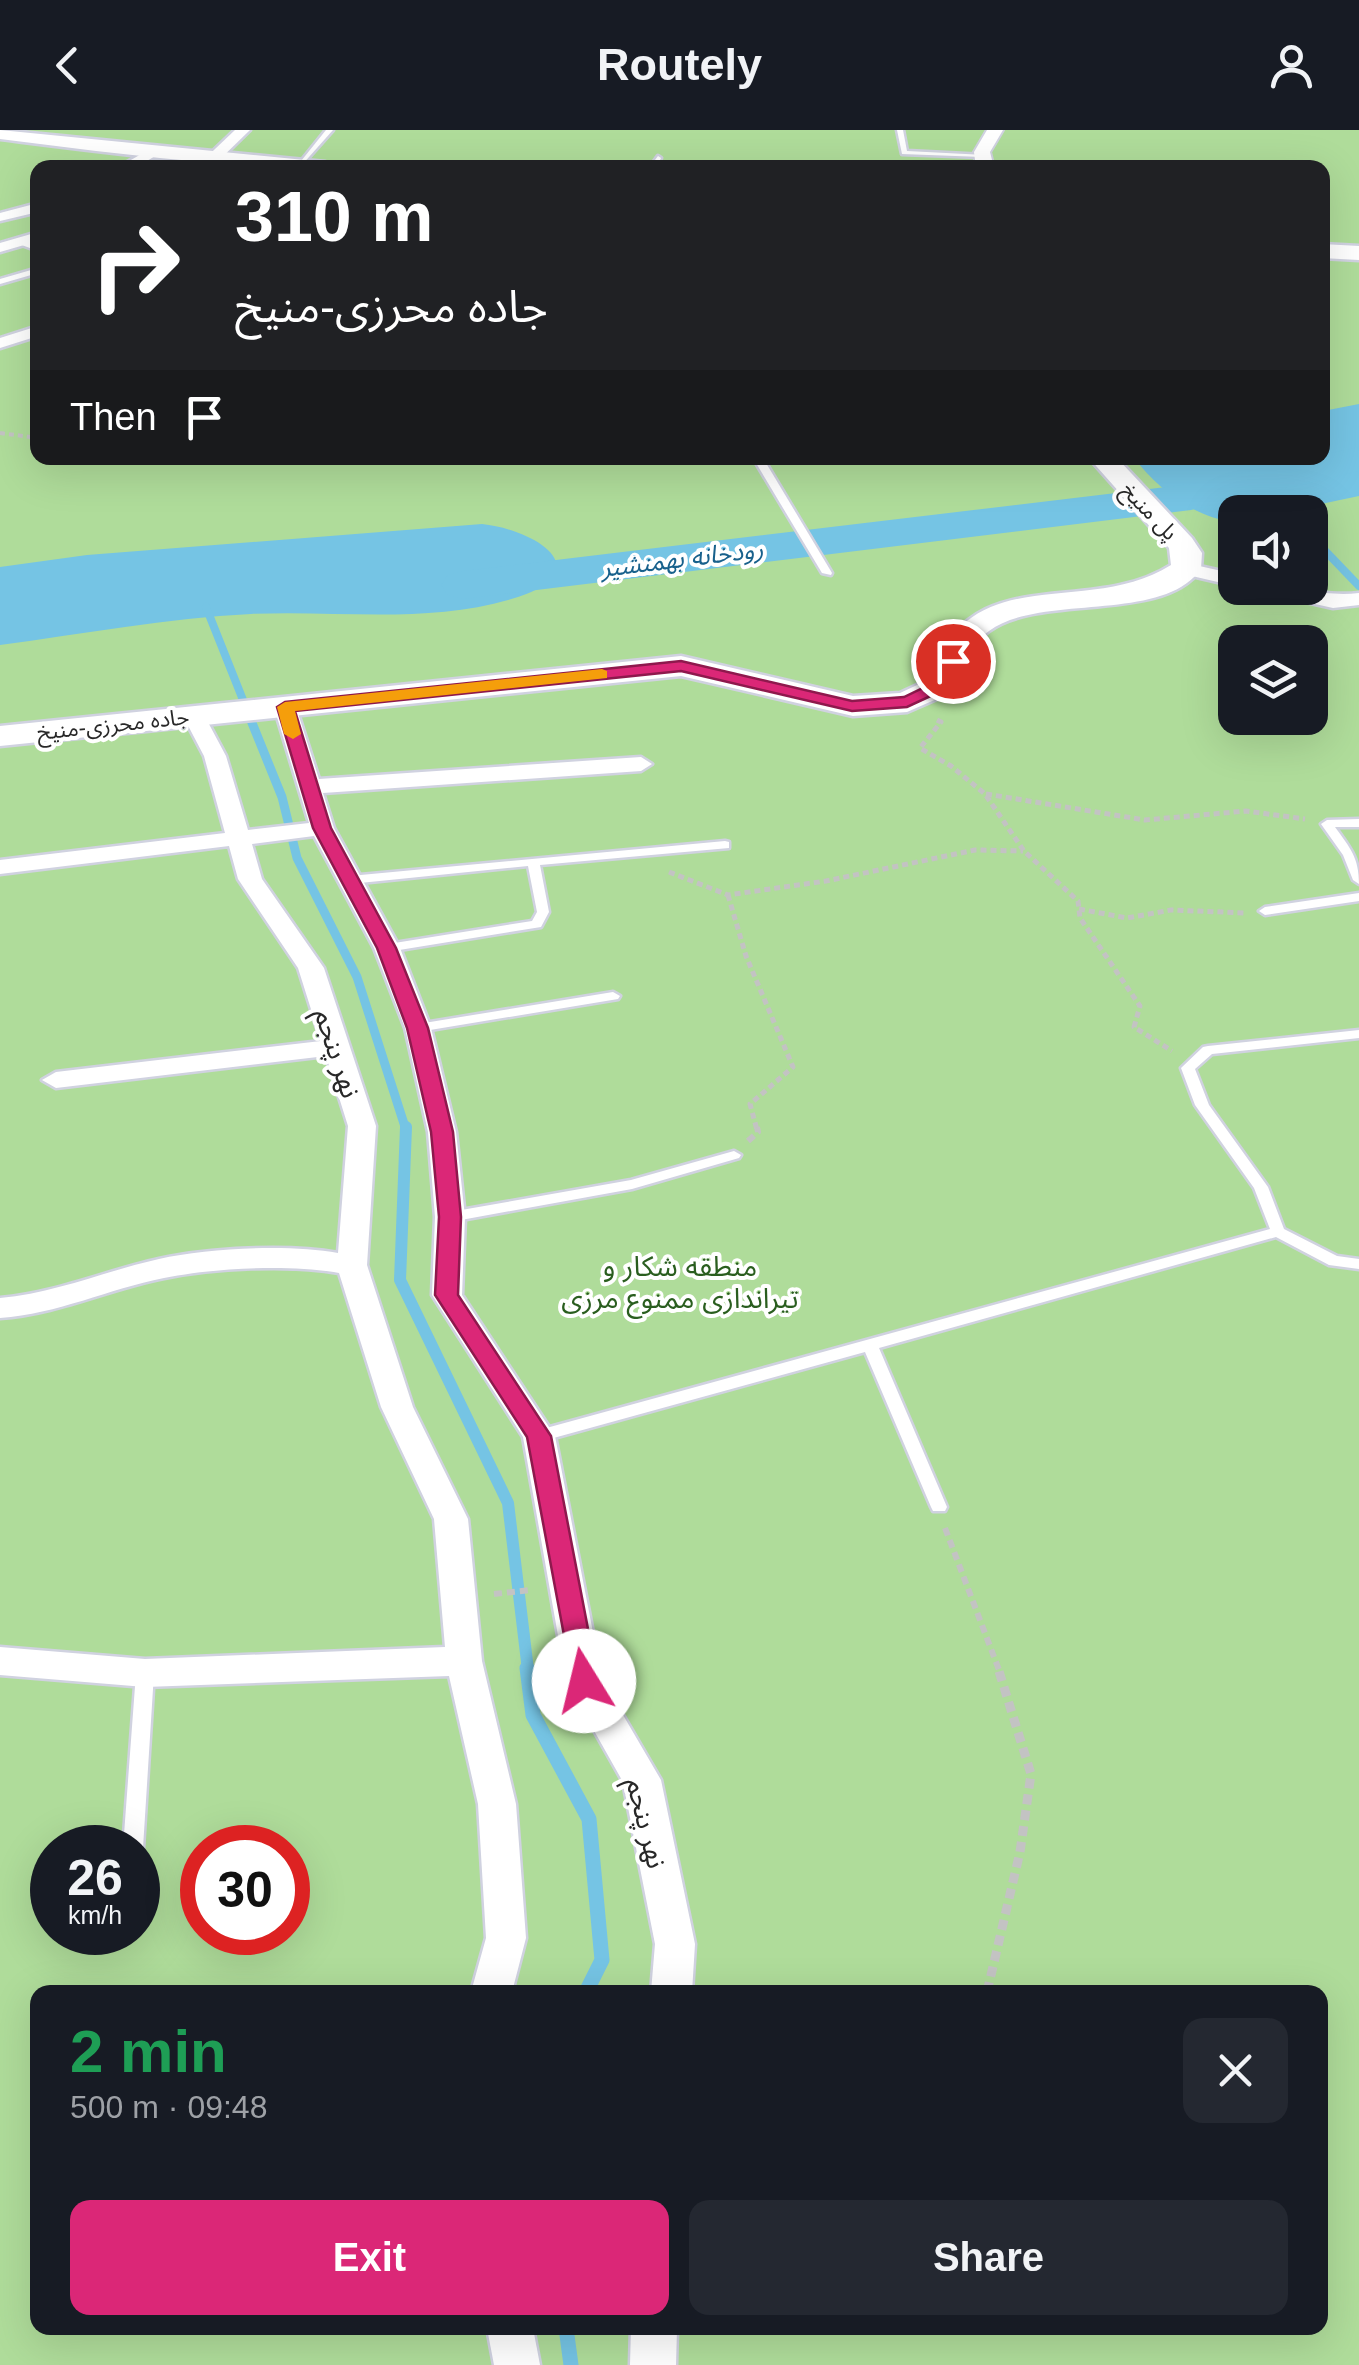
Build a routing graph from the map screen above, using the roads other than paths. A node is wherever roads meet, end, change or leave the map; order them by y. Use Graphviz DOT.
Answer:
graph roads {
  1 [pos="243,130"];
  2 [pos="330,130"];
  3 [pos="900,130"];
  4 [pos="0,133"];
  5 [pos="41,134"];
  6 [pos="985,150"];
  7 [pos="154,152"];
  8 [pos="139,160"];
  9 [pos="192,160"];
  10 [pos="209,160"];
  11 [pos="303,160"];
  12 [pos="30,209"];
  13 [pos="0,218"];
  14 [pos="30,242"];
  15 [pos="0,248"];
  16 [pos="1330,252"];
  17 [pos="1359,253"];
  18 [pos="30,273"];
  19 [pos="0,282"];
  20 [pos="30,334"];
  21 [pos="0,344"];
  22 [pos="762,465"];
  23 [pos="1109,465"];
  24 [pos="1186,569"];
  25 [pos="826,573"];
  26 [pos="1218,576"];
  27 [pos="1353,600"];
  28 [pos="1328,601"];
  29 [pos="277,708"];
  30 [pos="210,714"];
  31 [pos="0,736"];
  32 [pos="641,764"];
  33 [pos="308,787"];
  34 [pos="1359,824"];
  35 [pos="315,829"];
  36 [pos="238,838"];
  37 [pos="724,845"];
  38 [pos="532,862"];
  39 [pos="0,867"];
  40 [pos="350,880"];
  41 [pos="1359,880"];
  42 [pos="1359,897"];
  43 [pos="1265,911"];
  44 [pos="386,948"];
  45 [pos="613,996"];
  46 [pos="418,1028"];
  47 [pos="1359,1034"];
  48 [pos="335,1047"];
  49 [pos="56,1080"];
  50 [pos="734,1155"];
  51 [pos="450,1217"];
  52 [pos="1278,1232"];
  53 [pos="1359,1264"];
  54 [pos="352,1265"];
  55 [pos="0,1308"];
  56 [pos="870,1345"];
  57 [pos="539,1436"];
  58 [pos="938,1507"];
  59 [pos="0,1660"];
  60 [pos="464,1661"];
  61 [pos="146,1673"];
  62 [pos="135,1825"];
  63 [pos="494,1985"];
  64 [pos="672,1985"];
  65 [pos="511,2335"];
  66 [pos="654,2335"];
  67 [pos="517,2365"];
  68 [pos="653,2365"];
  1 -- 10 [label="street"];
  2 -- 11 [label="lane"];
  3 -- 6 [label="lane"];
  4 -- 5 [label="main road"];
  5 -- 7 [label="main road"];
  7 -- 8 [label="street"];
  7 -- 9 [label="main road"];
  12 -- 13 [label="street"];
  14 -- 15 [label="street"];
  16 -- 17 [label="main road"];
  18 -- 19 [label="lane"];
  20 -- 21 [label="street"];
  22 -- 25 [label="lane"];
  23 -- 24 [label="main road, پل منیخ"];
  24 -- 26 [label="street"];
  24 -- 29 [label="main road"];
  27 -- 28 [label="street"];
  29 -- 30 [label="main road, جاده محرزی-منیخ"];
  29 -- 33 [label="street, نهر پنجم"];
  30 -- 31 [label="main road, جاده محرزی-منیخ"];
  30 -- 36 [label="street, نهر پنجم"];
  32 -- 33 [label="street"];
  33 -- 35 [label="street, نهر پنجم"];
  34 -- 41 [label="lane"];
  35 -- 36 [label="street"];
  35 -- 40 [label="street, نهر پنجم"];
  36 -- 39 [label="street"];
  36 -- 48 [label="street, نهر پنجم"];
  37 -- 38 [label="lane"];
  38 -- 40 [label="lane"];
  38 -- 44 [label="lane"];
  40 -- 44 [label="street, نهر پنجم"];
  42 -- 43 [label="lane"];
  44 -- 46 [label="street, نهر پنجم"];
  45 -- 46 [label="lane"];
  46 -- 51 [label="street, نهر پنجم"];
  47 -- 52 [label="lane"];
  48 -- 49 [label="street"];
  48 -- 54 [label="street, نهر پنجم"];
  50 -- 51 [label="lane"];
  51 -- 57 [label="street, نهر پنجم"];
  52 -- 53 [label="lane"];
  52 -- 56 [label="lane"];
  54 -- 55 [label="street"];
  54 -- 60 [label="street, نهر پنجم"];
  56 -- 57 [label="lane"];
  56 -- 58 [label="lane"];
  57 -- 64 [label="street, نهر پنجم"];
  59 -- 61 [label="street"];
  60 -- 61 [label="street"];
  60 -- 63 [label="street, نهر پنجم"];
  61 -- 62 [label="lane"];
  65 -- 67 [label="street"];
  66 -- 68 [label="street"];
}
